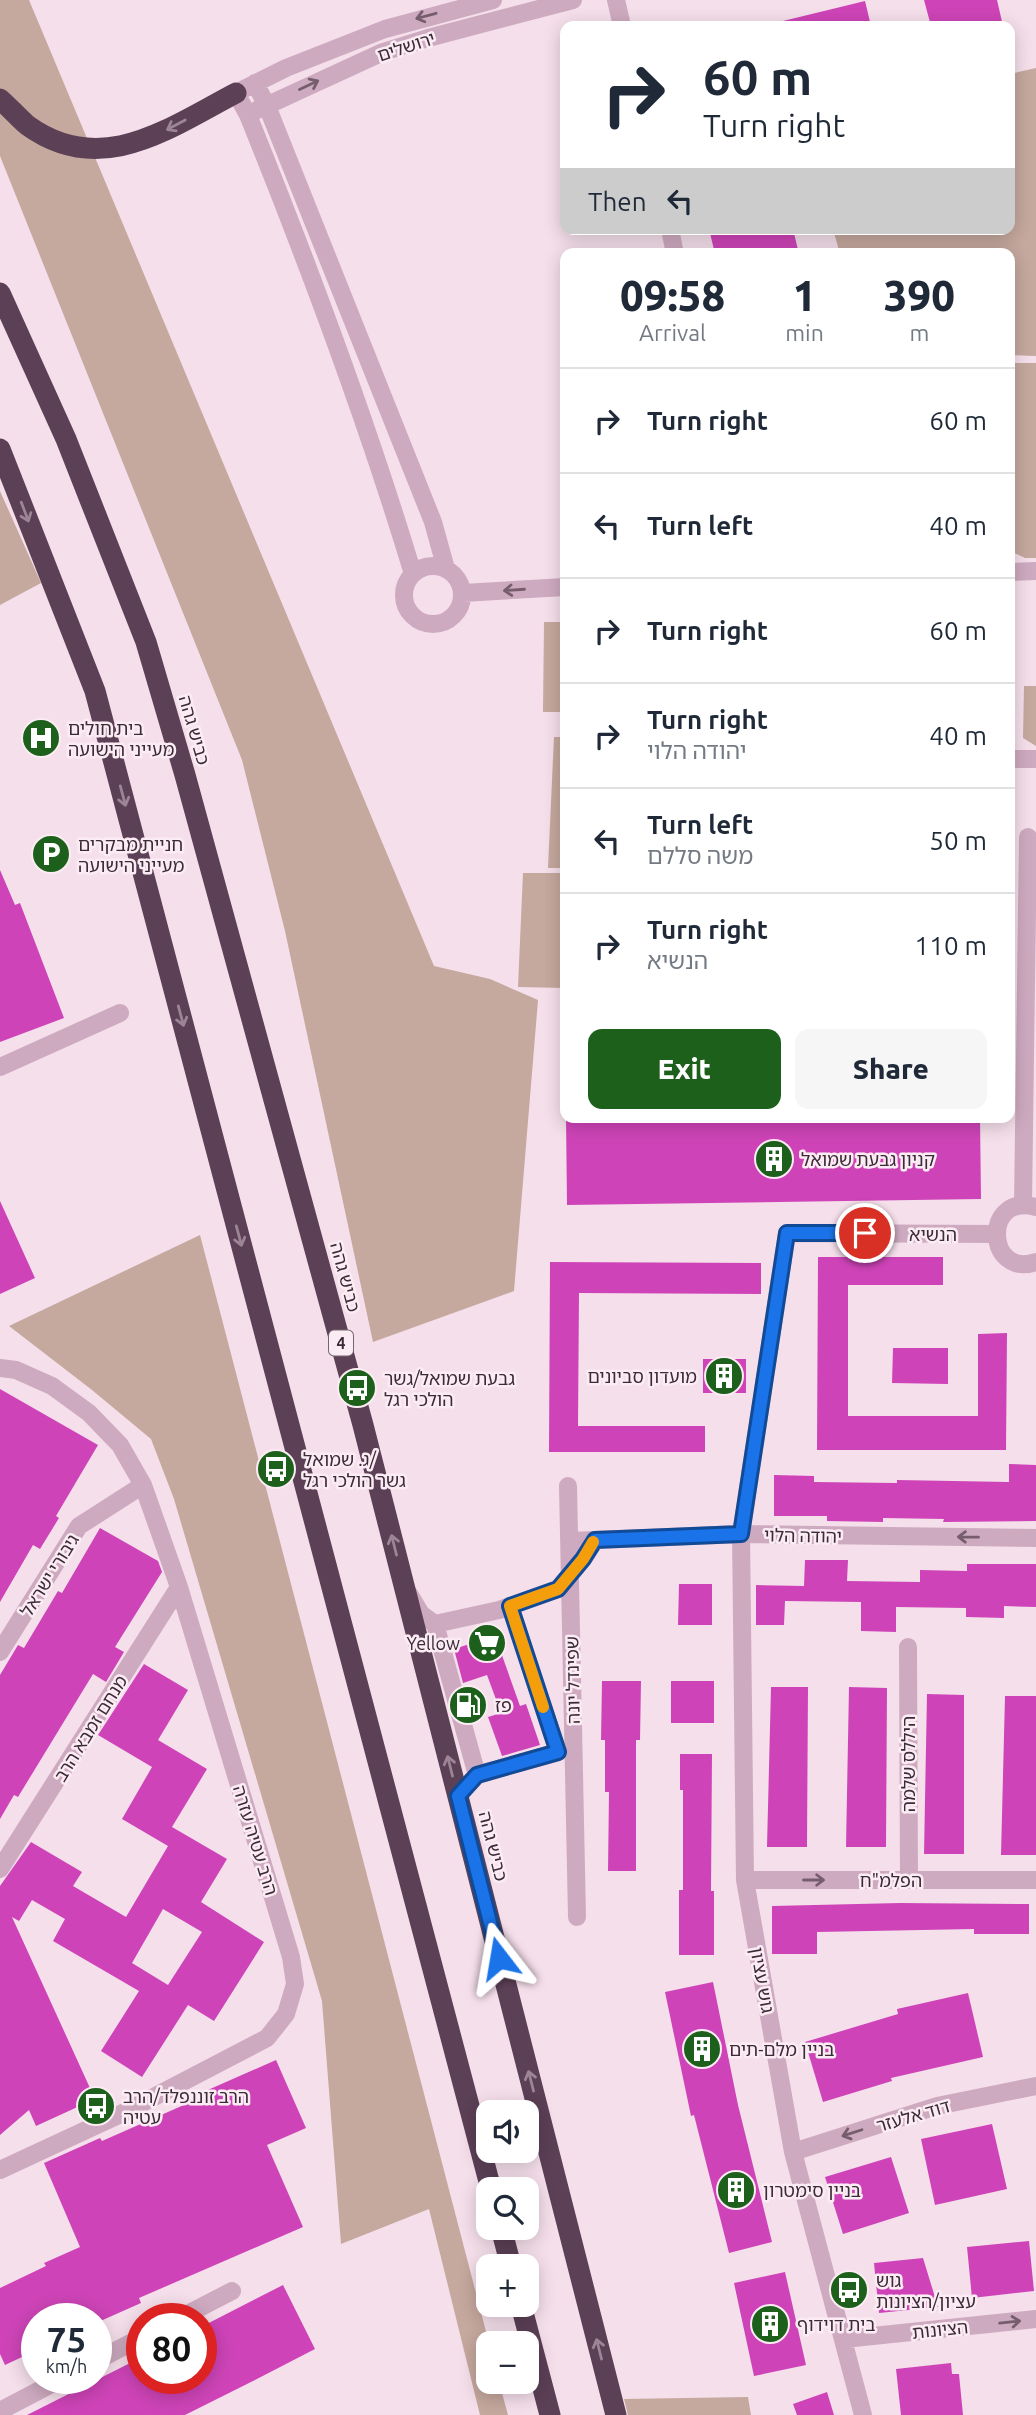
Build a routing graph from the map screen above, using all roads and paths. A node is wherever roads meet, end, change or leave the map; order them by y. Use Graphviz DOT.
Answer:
graph roads {
  1 [pos="493,0"];
  2 [pos="573,0"];
  3 [pos="616,0"];
  4 [pos="621,21"];
  5 [pos="246,88"];
  6 [pos="0,99"];
  7 [pos="267,106"];
  8 [pos="248,115"];
  9 [pos="0,278"];
  10 [pos="0,293"];
  11 [pos="38,378"];
  12 [pos="0,449"];
  13 [pos="446,569"];
  14 [pos="1036,571"];
  15 [pos="1015,572"];
  16 [pos="413,574"];
  17 [pos="560,587"];
  18 [pos="463,593"];
  19 [pos="1015,759"];
  20 [pos="1036,759"];
  21 [pos="1032,837"];
  22 [pos="120,1013"];
  23 [pos="0,1067"];
  24 [pos="1029,1206"];
  25 [pos="787,1233"];
  26 [pos="996,1234"];
  27 [pos="1036,1262"];
  28 [pos="0,1368"];
  29 [pos="143,1485"];
  30 [pos="568,1486"];
  31 [pos="741,1534"];
  32 [pos="1036,1538"];
  33 [pos="595,1540"];
  34 [pos="570,1541"];
  35 [pos="570,1573"];
  36 [pos="404,1585"];
  37 [pos="179,1587"];
  38 [pos="510,1606"];
  39 [pos="435,1624"];
  40 [pos="908,1647"];
  41 [pos="0,1652"];
  42 [pos="477,1775"];
  43 [pos="458,1796"];
  44 [pos="0,1869"];
  45 [pos="746,1880"];
  46 [pos="909,1880"];
  47 [pos="1036,1880"];
  48 [pos="577,1917"];
  49 [pos="1036,2086"];
  50 [pos="793,2152"];
  51 [pos="0,2170"];
  52 [pos="488,2177"];
  53 [pos="232,2291"];
  54 [pos="209,2303"];
  55 [pos="524,2317"];
  56 [pos="1036,2319"];
  57 [pos="844,2339"];
  58 [pos="32,2394"];
  59 [pos="0,2411"];
  60 [pos="550,2415"];
  61 [pos="616,2415"];
  62 [pos="863,2415"];
  1 -- 5 [label="street, ירושלים, one-way"];
  7 -- 2 [label="street, ירושלים, one-way"];
  3 -- 4 [label="street"];
  5 -- 6 [label="highway, one-way"];
  5 -- 7 [label="street"];
  5 -- 8 [label="street"];
  7 -- 8 [label="street, ירושלים"];
  7 -- 13 [label="street"];
  8 -- 16 [label="street"];
  9 -- 11 [label="highway"];
  10 -- 11 [label="highway, כביש גהה / 4"];
  36 -- 11 [label="highway, כביש גהה / 4, one-way"];
  12 -- 52 [label="highway, one-way"];
  13 -- 16 [label="street"];
  13 -- 18 [label="street"];
  14 -- 15 [label="street"];
  16 -- 18 [label="street"];
  17 -- 18 [label="street, one-way"];
  19 -- 20 [label="street"];
  21 -- 24 [label="street"];
  22 -- 23 [label="street"];
  24 -- 26 [label="street"];
  25 -- 26 [label="street, הנשיא"];
  25 -- 31 [label="street, גוש עציון"];
  26 -- 27 [label="street"];
  28 -- 29 [label="street, הרב עטיה עזרה"];
  29 -- 37 [label="street, הרב עטיה עזרה"];
  29 -- 41 [label="street, גיבורי ישראל"];
  30 -- 34 [label="street, שפינדל יונה"];
  32 -- 31 [label="street, יהודה הלוי, one-way"];
  31 -- 33 [label="street, יהודה הלוי"];
  31 -- 45 [label="street, גוש עציון"];
  33 -- 34 [label="street, יהודה הלוי"];
  33 -- 35 [label="street"];
  34 -- 35 [label="street, שפינדל יונה"];
  35 -- 38 [label="street"];
  35 -- 48 [label="street, שפינדל יונה"];
  36 -- 39 [label="street"];
  43 -- 36 [label="highway, כביש גהה / 4, one-way"];
  37 -- 44 [label="street, מנחם זמבא הרב"];
  37 -- 51 [label="street, הרב עטיה עזרה"];
  38 -- 39 [label="street"];
  38 -- 42 [label="street"];
  39 -- 42 [label="street"];
  40 -- 46 [label="street, היללס שלמה"];
  42 -- 43 [label="street"];
  61 -- 43 [label="highway, כביש גהה / 4, one-way"];
  45 -- 46 [label="street, הפלמ\"ח, one-way"];
  45 -- 50 [label="street, גוש עציון"];
  46 -- 47 [label="street, הפלמ\"ח"];
  49 -- 50 [label="street, דוד אלעזר, one-way"];
  50 -- 57 [label="street, גוש עציון"];
  53 -- 54 [label="street"];
  55 -- 60 [label="highway"];
  57 -- 56 [label="street, הציונות, one-way"];
  57 -- 62 [label="street, גוש עציון"];
  58 -- 59 [label="street"];
}
